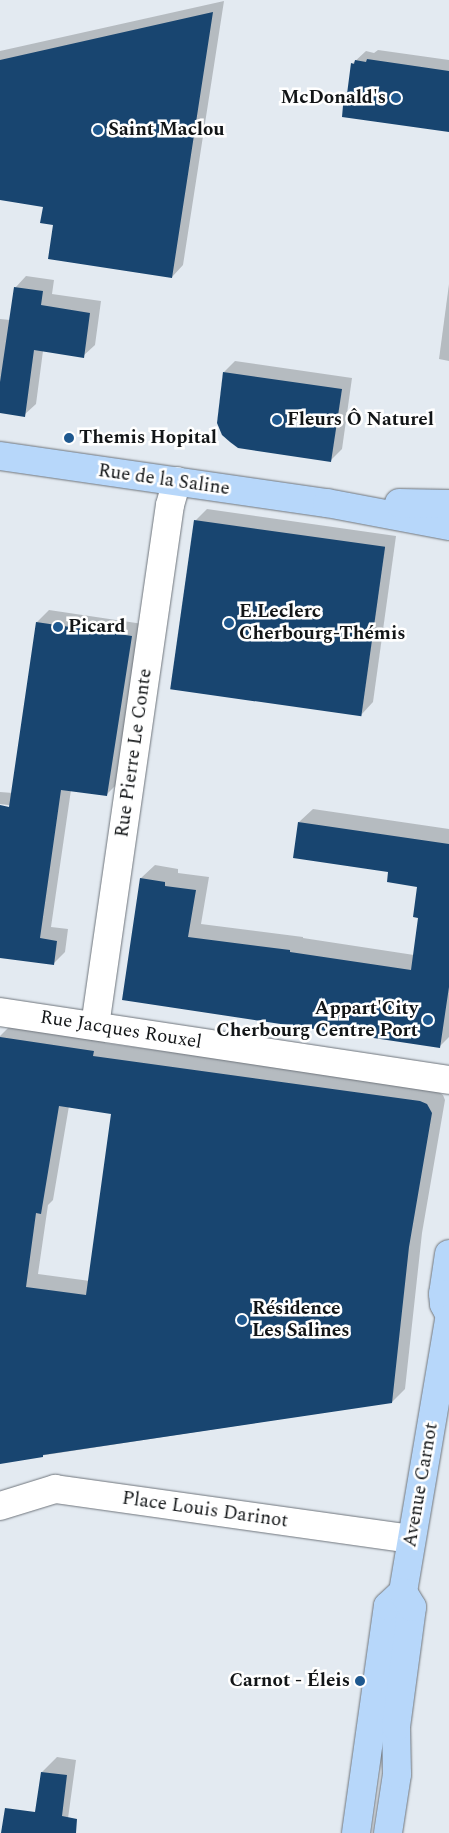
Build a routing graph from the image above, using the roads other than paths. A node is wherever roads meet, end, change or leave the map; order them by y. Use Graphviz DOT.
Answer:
graph roads {
  1 [pos="0,456"];
  2 [pos="177,481"];
  3 [pos="327,503"];
  4 [pos="449,504"];
  5 [pos="449,526"];
  6 [pos="0,1012"];
  7 [pos="95,1026"];
  8 [pos="449,1080"];
  9 [pos="449,1254"];
  10 [pos="449,1314"];
  11 [pos="449,1320"];
  12 [pos="0,1506"];
  13 [pos="412,1539"];
  14 [pos="403,1592"];
  15 [pos="356,1833"];
  16 [pos="388,1833"];
  1 -- 2 [label="main road, Rue de la Saline"];
  2 -- 3 [label="main road, Rue de la Saline"];
  2 -- 7 [label="street, Rue Pierre Le Conte"];
  3 -- 4 [label="main road, Rue de la Saline"];
  3 -- 5 [label="main road, Rue de la Saline"];
  6 -- 7 [label="street, Rue Jacques Rouxel"];
  7 -- 8 [label="street, Rue Jacques Rouxel"];
  9 -- 10 [label="main road"];
  11 -- 13 [label="main road, Avenue Carnot"];
  12 -- 13 [label="street, Place Louis Darinot"];
  13 -- 14 [label="main road, Avenue Carnot"];
  14 -- 15 [label="main road"];
  14 -- 16 [label="main road, Avenue Carnot"];
}
